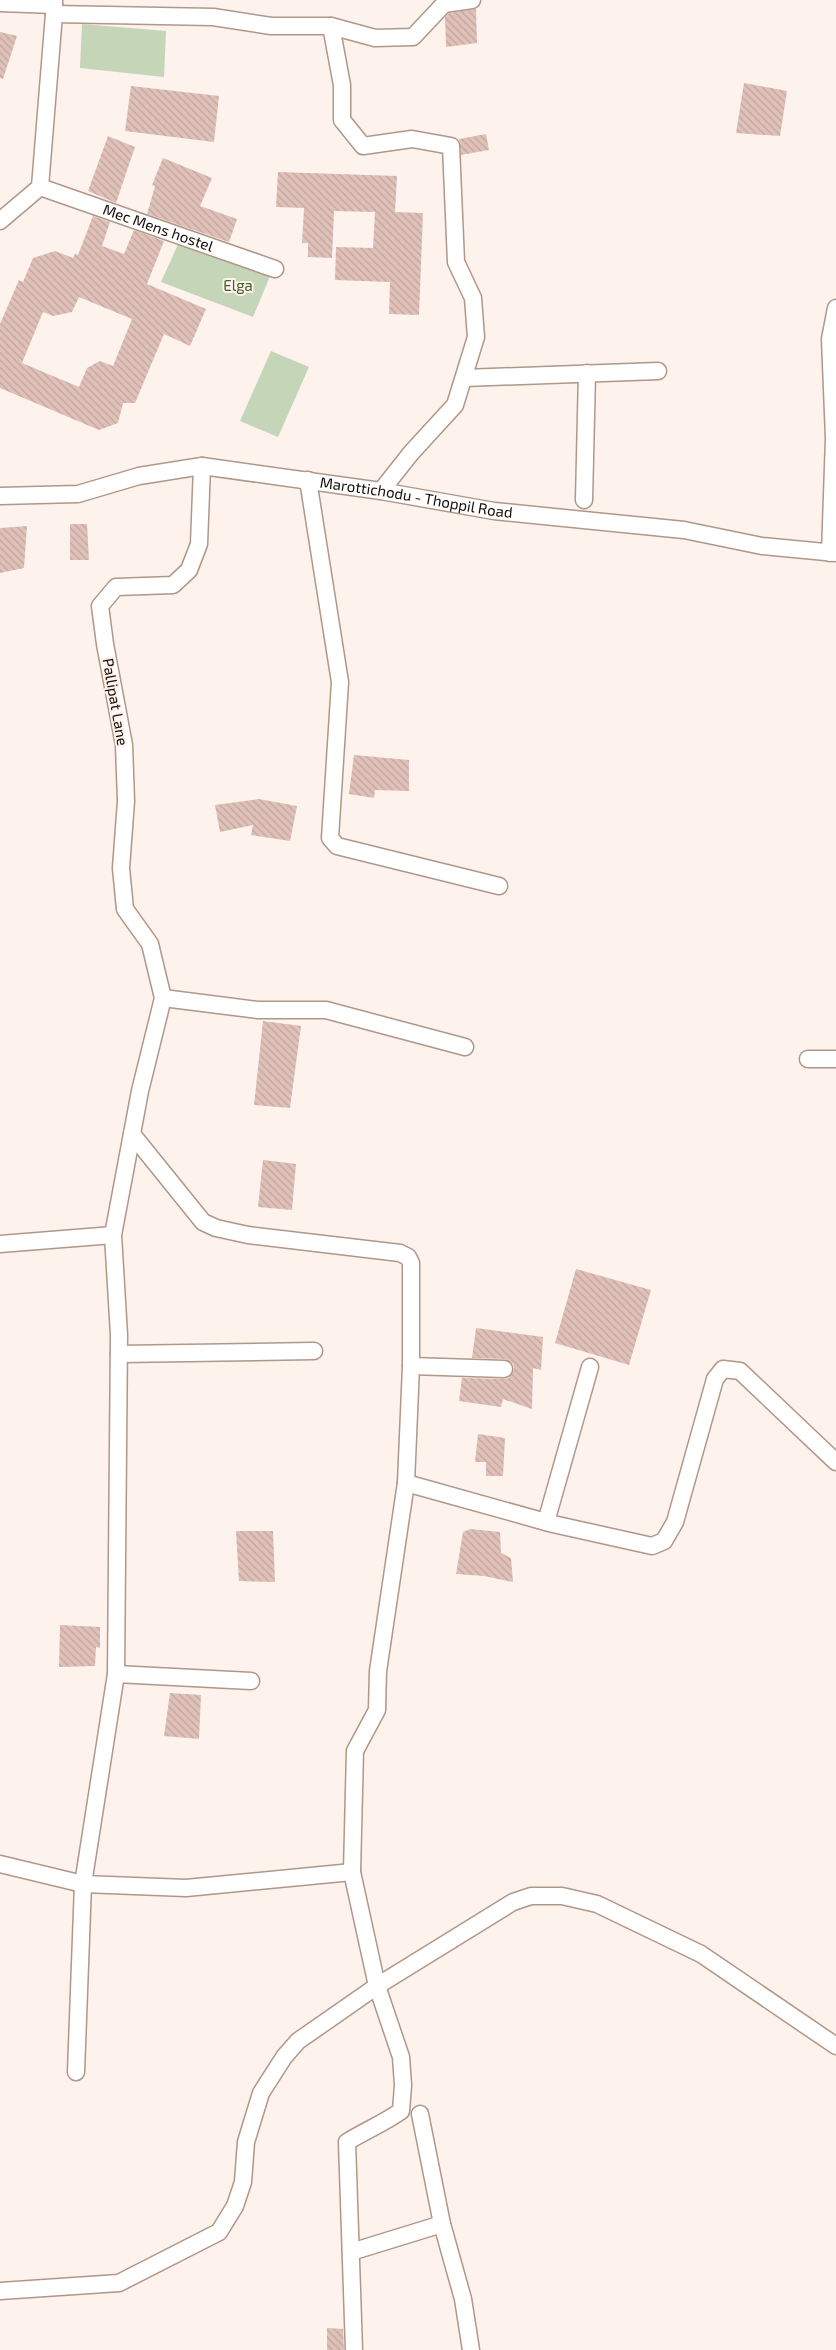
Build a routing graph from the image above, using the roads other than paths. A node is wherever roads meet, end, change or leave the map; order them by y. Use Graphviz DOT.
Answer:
graph roads {
  1 [pos="472,0"];
  2 [pos="444,2"];
  3 [pos="0,3"];
  4 [pos="54,6"];
  5 [pos="331,26"];
  6 [pos="40,186"];
  7 [pos="0,221"];
  8 [pos="275,269"];
  9 [pos="836,308"];
  10 [pos="658,371"];
  11 [pos="587,373"];
  12 [pos="464,378"];
  13 [pos="202,466"];
  14 [pos="308,480"];
  15 [pos="381,491"];
  16 [pos="0,496"];
  17 [pos="584,500"];
  18 [pos="833,553"];
  19 [pos="499,886"];
  20 [pos="163,998"];
  21 [pos="465,1047"];
  22 [pos="808,1059"];
  23 [pos="836,1059"];
  24 [pos="132,1134"];
  25 [pos="112,1235"];
  26 [pos="0,1244"];
  27 [pos="314,1351"];
  28 [pos="119,1354"];
  29 [pos="411,1366"];
  30 [pos="590,1367"];
  31 [pos="504,1369"];
  32 [pos="836,1462"];
  33 [pos="406,1483"];
  34 [pos="546,1522"];
  35 [pos="116,1674"];
  36 [pos="251,1681"];
  37 [pos="0,1864"];
  38 [pos="352,1872"];
  39 [pos="83,1884"];
  40 [pos="377,1986"];
  41 [pos="836,2046"];
  42 [pos="76,2072"];
  43 [pos="420,2114"];
  44 [pos="442,2224"];
  45 [pos="351,2252"];
  46 [pos="0,2291"];
  47 [pos="354,2350"];
  48 [pos="471,2350"];
  1 -- 2 [label="street"];
  2 -- 5 [label="street"];
  3 -- 4 [label="street"];
  4 -- 5 [label="street"];
  4 -- 6 [label="street"];
  5 -- 12 [label="street"];
  6 -- 7 [label="street"];
  6 -- 8 [label="street, Mec Mens hostel"];
  9 -- 18 [label="street"];
  10 -- 11 [label="street"];
  11 -- 12 [label="street"];
  11 -- 17 [label="street"];
  12 -- 15 [label="street"];
  13 -- 14 [label="street, Marottichodu - Thoppil Road"];
  13 -- 16 [label="street, Marottichodu - Thoppil Road"];
  13 -- 20 [label="street, Pallipat Lane"];
  14 -- 15 [label="street, Marottichodu - Thoppil Road"];
  14 -- 19 [label="street"];
  15 -- 18 [label="street, Marottichodu - Thoppil Road"];
  20 -- 21 [label="street"];
  20 -- 24 [label="street"];
  22 -- 23 [label="street"];
  24 -- 25 [label="street"];
  24 -- 29 [label="street"];
  25 -- 26 [label="street"];
  25 -- 28 [label="street"];
  27 -- 28 [label="street"];
  28 -- 35 [label="street"];
  29 -- 31 [label="street"];
  29 -- 33 [label="street"];
  30 -- 34 [label="street"];
  32 -- 34 [label="street"];
  33 -- 34 [label="street"];
  33 -- 38 [label="street"];
  35 -- 36 [label="street"];
  35 -- 39 [label="street"];
  37 -- 39 [label="street"];
  38 -- 39 [label="street"];
  38 -- 40 [label="street"];
  39 -- 42 [label="street"];
  40 -- 41 [label="street"];
  40 -- 45 [label="street"];
  40 -- 46 [label="street"];
  43 -- 44 [label="street"];
  44 -- 45 [label="street"];
  44 -- 48 [label="street"];
  45 -- 47 [label="street"];
}
